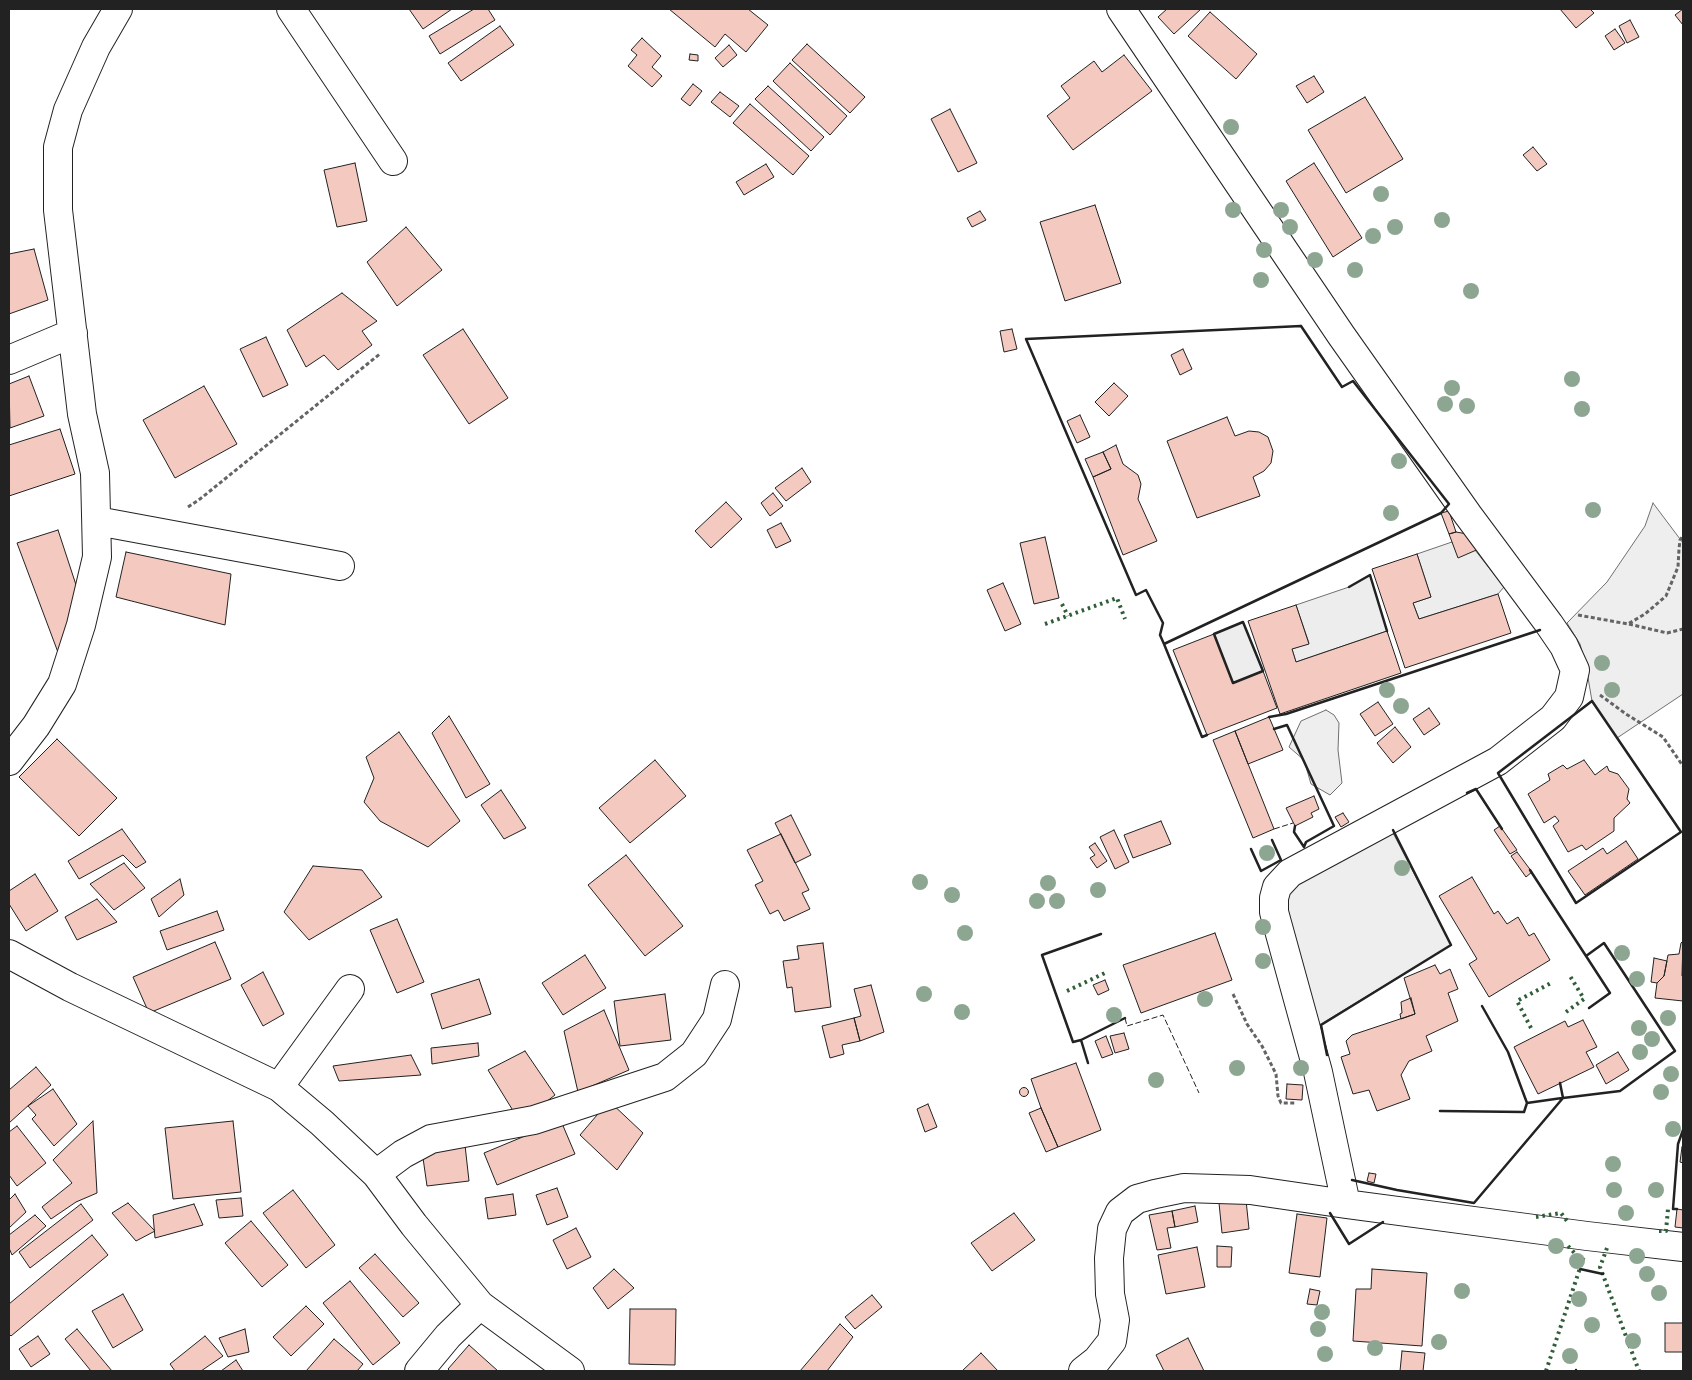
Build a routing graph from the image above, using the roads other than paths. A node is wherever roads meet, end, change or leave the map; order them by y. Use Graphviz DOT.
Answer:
graph roads {
  1 [pos="118,9"];
  2 [pos="291,9"];
  3 [pos="1121,9"];
  4 [pos="393,161"];
  5 [pos="73,333"];
  6 [pos="9,360"];
  7 [pos="97,521"];
  8 [pos="340,566"];
  9 [pos="9,761"];
  10 [pos="9,954"];
  11 [pos="725,985"];
  12 [pos="350,989"];
  13 [pos="279,1087"];
  14 [pos="376,1174"];
  15 [pos="1346,1204"];
  16 [pos="1683,1247"];
  17 [pos="480,1305"];
  18 [pos="419,1371"];
  19 [pos="570,1371"];
  20 [pos="1083,1371"];
  1 -- 5 [label="street"];
  2 -- 4 [label="street"];
  3 -- 15 [label="street"];
  5 -- 6 [label="street"];
  5 -- 7 [label="street"];
  7 -- 8 [label="street"];
  7 -- 9 [label="street"];
  10 -- 13 [label="street"];
  11 -- 14 [label="street"];
  12 -- 13 [label="street"];
  13 -- 14 [label="street"];
  14 -- 17 [label="street"];
  15 -- 16 [label="street"];
  15 -- 20 [label="street"];
  17 -- 18 [label="street"];
  17 -- 19 [label="street"];
}
